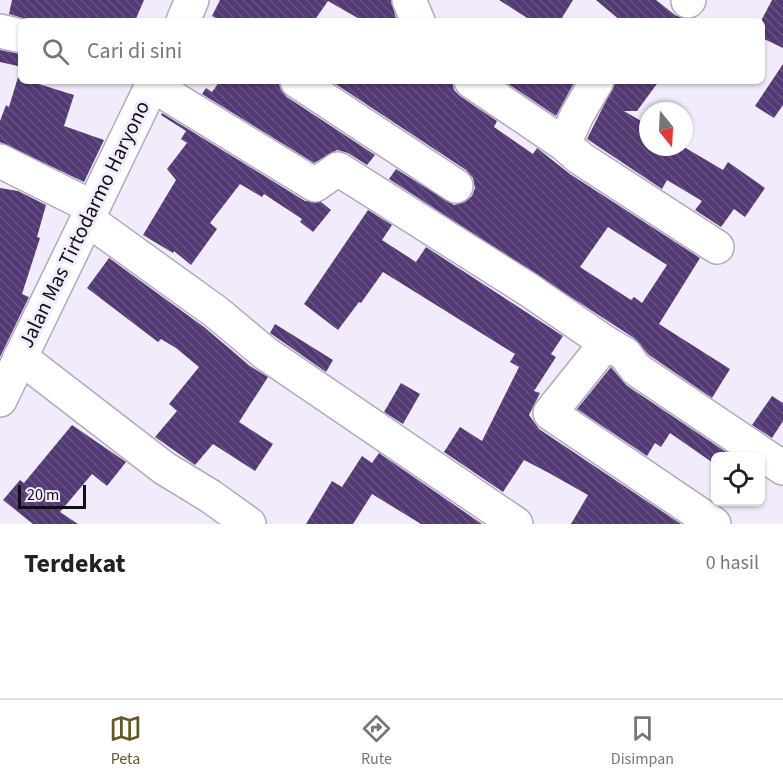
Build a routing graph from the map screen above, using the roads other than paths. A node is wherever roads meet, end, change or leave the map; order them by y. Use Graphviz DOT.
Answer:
graph roads {
  1 [pos="409,0"];
  2 [pos="417,18"];
  3 [pos="0,31"];
  4 [pos="18,35"];
  5 [pos="153,84"];
  6 [pos="155,84"];
  7 [pos="302,84"];
  8 [pos="475,84"];
  9 [pos="595,84"];
  10 [pos="564,144"];
  11 [pos="0,161"];
  12 [pos="456,186"];
  13 [pos="90,213"];
  14 [pos="717,247"];
  15 [pos="606,343"];
  16 [pos="20,357"];
  17 [pos="0,400"];
  18 [pos="783,468"];
  19 [pos="249,524"];
  20 [pos="516,524"];
  21 [pos="714,524"];
  1 -- 2 [label="street"];
  3 -- 4 [label="street"];
  5 -- 13 [label="street, Jalan Mas Tirtodarmo Haryono"];
  6 -- 15 [label="street"];
  7 -- 12 [label="street"];
  8 -- 10 [label="street"];
  9 -- 10 [label="street"];
  10 -- 14 [label="street"];
  11 -- 13 [label="street"];
  13 -- 16 [label="street, Jalan Mas Tirtodarmo Haryono"];
  13 -- 20 [label="street"];
  15 -- 18 [label="street"];
  15 -- 21 [label="street"];
  16 -- 17 [label="street, Jalan Mas Tirtodarmo Haryono"];
  16 -- 19 [label="street"];
}
